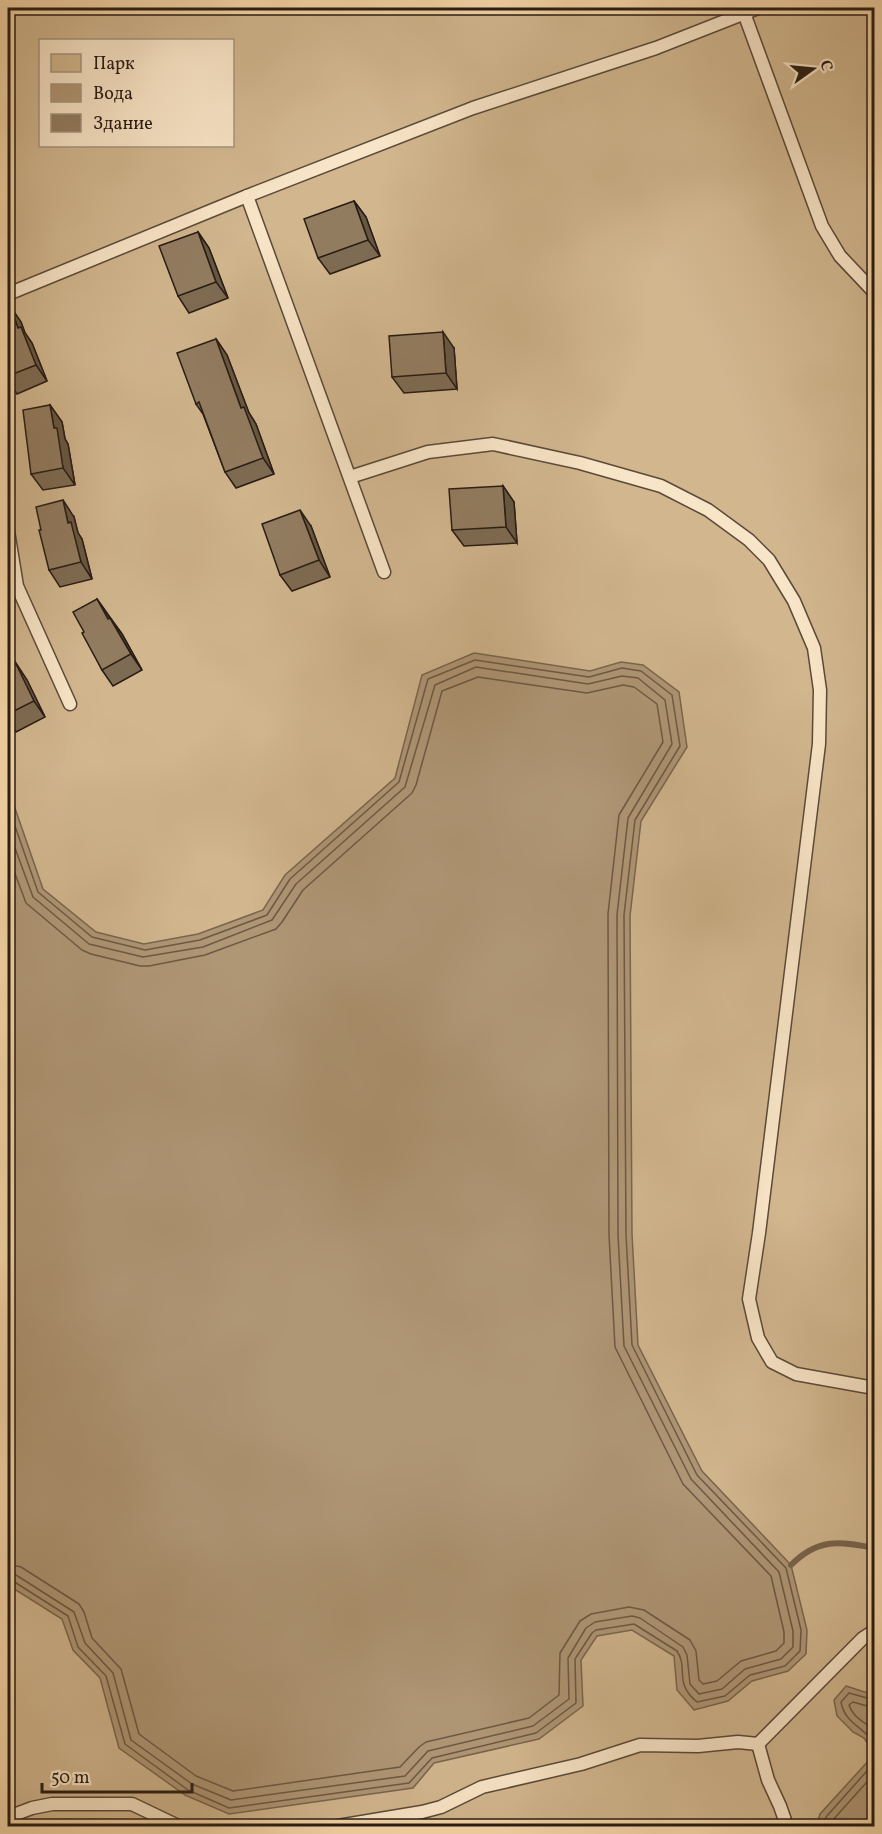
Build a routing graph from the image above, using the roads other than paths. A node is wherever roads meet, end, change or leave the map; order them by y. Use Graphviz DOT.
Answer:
graph roads {
  1 [pos="758,8"];
  2 [pos="744,13"];
  3 [pos="247,196"];
  4 [pos="874,292"];
  5 [pos="8,294"];
  6 [pos="350,477"];
  7 [pos="8,531"];
  8 [pos="384,572"];
  9 [pos="70,705"];
  10 [pos="874,1389"];
  11 [pos="874,1631"];
  12 [pos="758,1744"];
  13 [pos="8,1817"];
  14 [pos="178,1827"];
  15 [pos="338,1827"];
  16 [pos="787,1827"];
  1 -- 2 [label="lane"];
  2 -- 3 [label="lane"];
  2 -- 4 [label="lane"];
  3 -- 5 [label="lane"];
  3 -- 6 [label="lane"];
  6 -- 8 [label="lane"];
  6 -- 10 [label="lane"];
  7 -- 9 [label="lane"];
  11 -- 12 [label="lane"];
  12 -- 15 [label="lane"];
  12 -- 16 [label="lane"];
  13 -- 14 [label="lane"];
}
